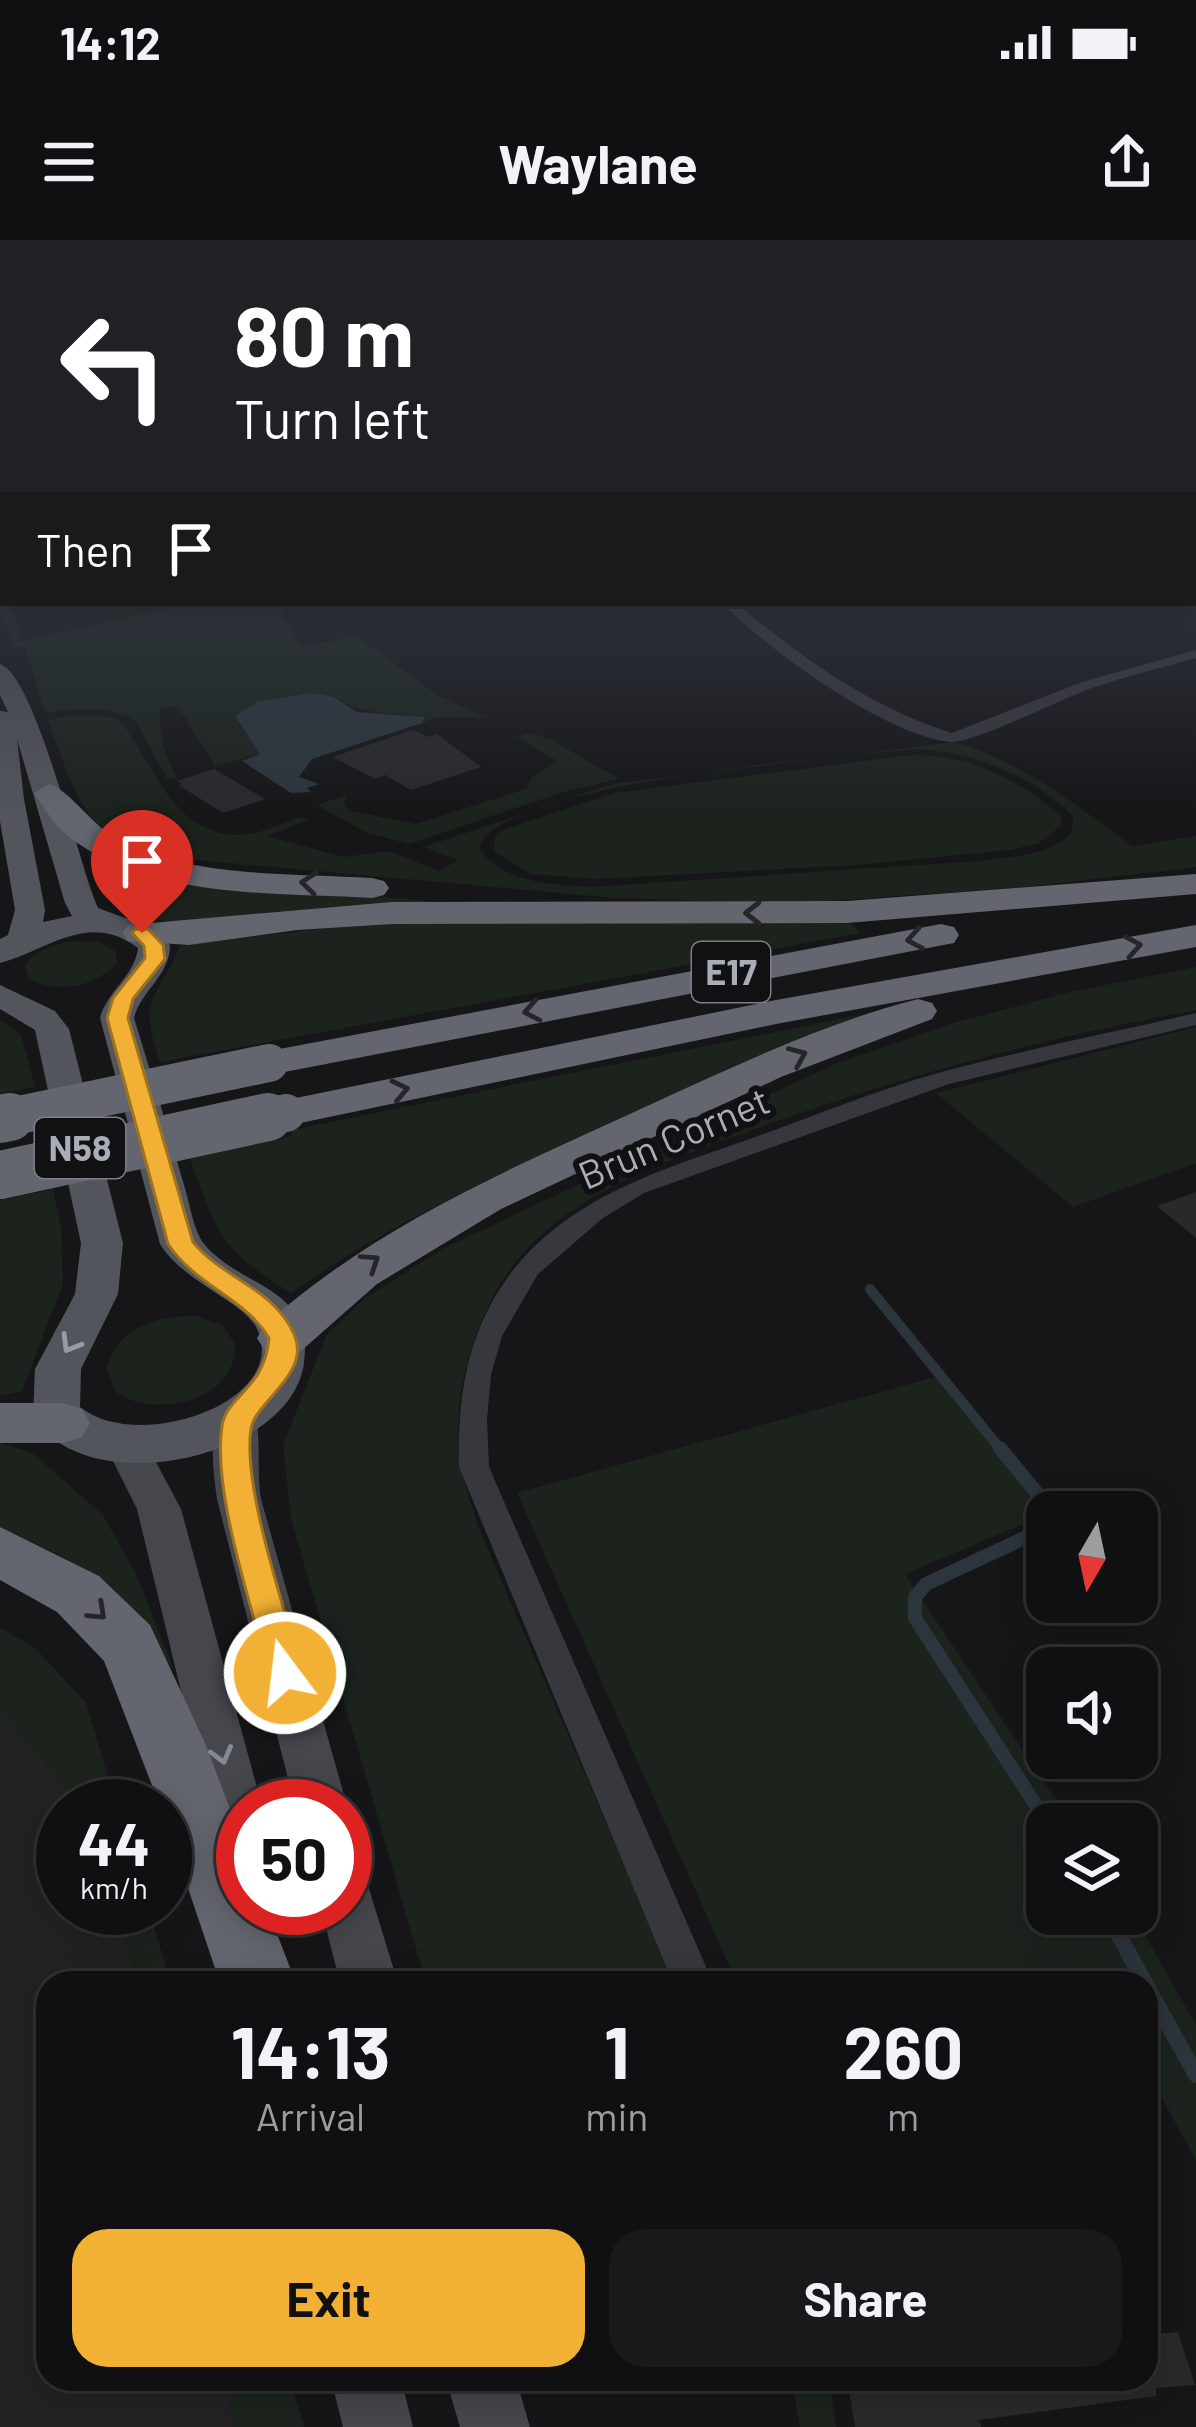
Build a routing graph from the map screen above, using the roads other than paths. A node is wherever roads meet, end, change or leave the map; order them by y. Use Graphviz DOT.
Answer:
graph roads {
  1 [pos="738,611"];
  2 [pos="1196,654"];
  3 [pos="0,670"];
  4 [pos="0,700"];
  5 [pos="49,793"];
  6 [pos="1196,887"];
  7 [pos="677,912"];
  8 [pos="128,930"];
  9 [pos="1196,936"];
  10 [pos="11,946"];
  11 [pos="1069,957"];
  12 [pos="0,995"];
  13 [pos="1196,1019"];
  14 [pos="0,1119"];
  15 [pos="0,1175"];
  16 [pos="283,1338"];
  17 [pos="237,1420"];
  18 [pos="63,1423"];
  19 [pos="0,1424"];
  20 [pos="125,1445"];
  21 [pos="0,1551"];
  22 [pos="228,1779"];
  23 [pos="314,1779"];
  24 [pos="261,1935"];
  25 [pos="355,1935"];
  26 [pos="254,1971"];
  27 [pos="267,1971"];
  28 [pos="365,1971"];
  29 [pos="687,1971"];
  30 [pos="369,2391"];
  31 [pos="484,2391"];
  32 [pos="378,2427"];
  33 [pos="495,2427"];
  1 -- 2 [label="street"];
  3 -- 5 [label="main road"];
  4 -- 10 [label="main road"];
  7 -- 5 [label="highway, one-way"];
  5 -- 8 [label="main road"];
  6 -- 7 [label="highway, one-way"];
  6 -- 14 [label="highway, E17, one-way, bridge"];
  7 -- 8 [label="highway"];
  8 -- 10 [label="main road"];
  8 -- 16 [label="main road, N58"];
  11 -- 9 [label="highway, E17, one-way"];
  15 -- 11 [label="highway, E17, one-way, bridge"];
  16 -- 11 [label="highway, one-way"];
  12 -- 18 [label="main road, N58, one-way"];
  13 -- 29 [label="street, Brun Cornet"];
  16 -- 17 [label="main road"];
  17 -- 20 [label="main road"];
  17 -- 23 [label="main road"];
  18 -- 19 [label="highway"];
  18 -- 20 [label="main road"];
  20 -- 22 [label="main road, one-way"];
  21 -- 26 [label="highway, one-way"];
  24 -- 27 [label="main road"];
  25 -- 28 [label="main road"];
  30 -- 32 [label="main road"];
  31 -- 33 [label="main road"];
}
